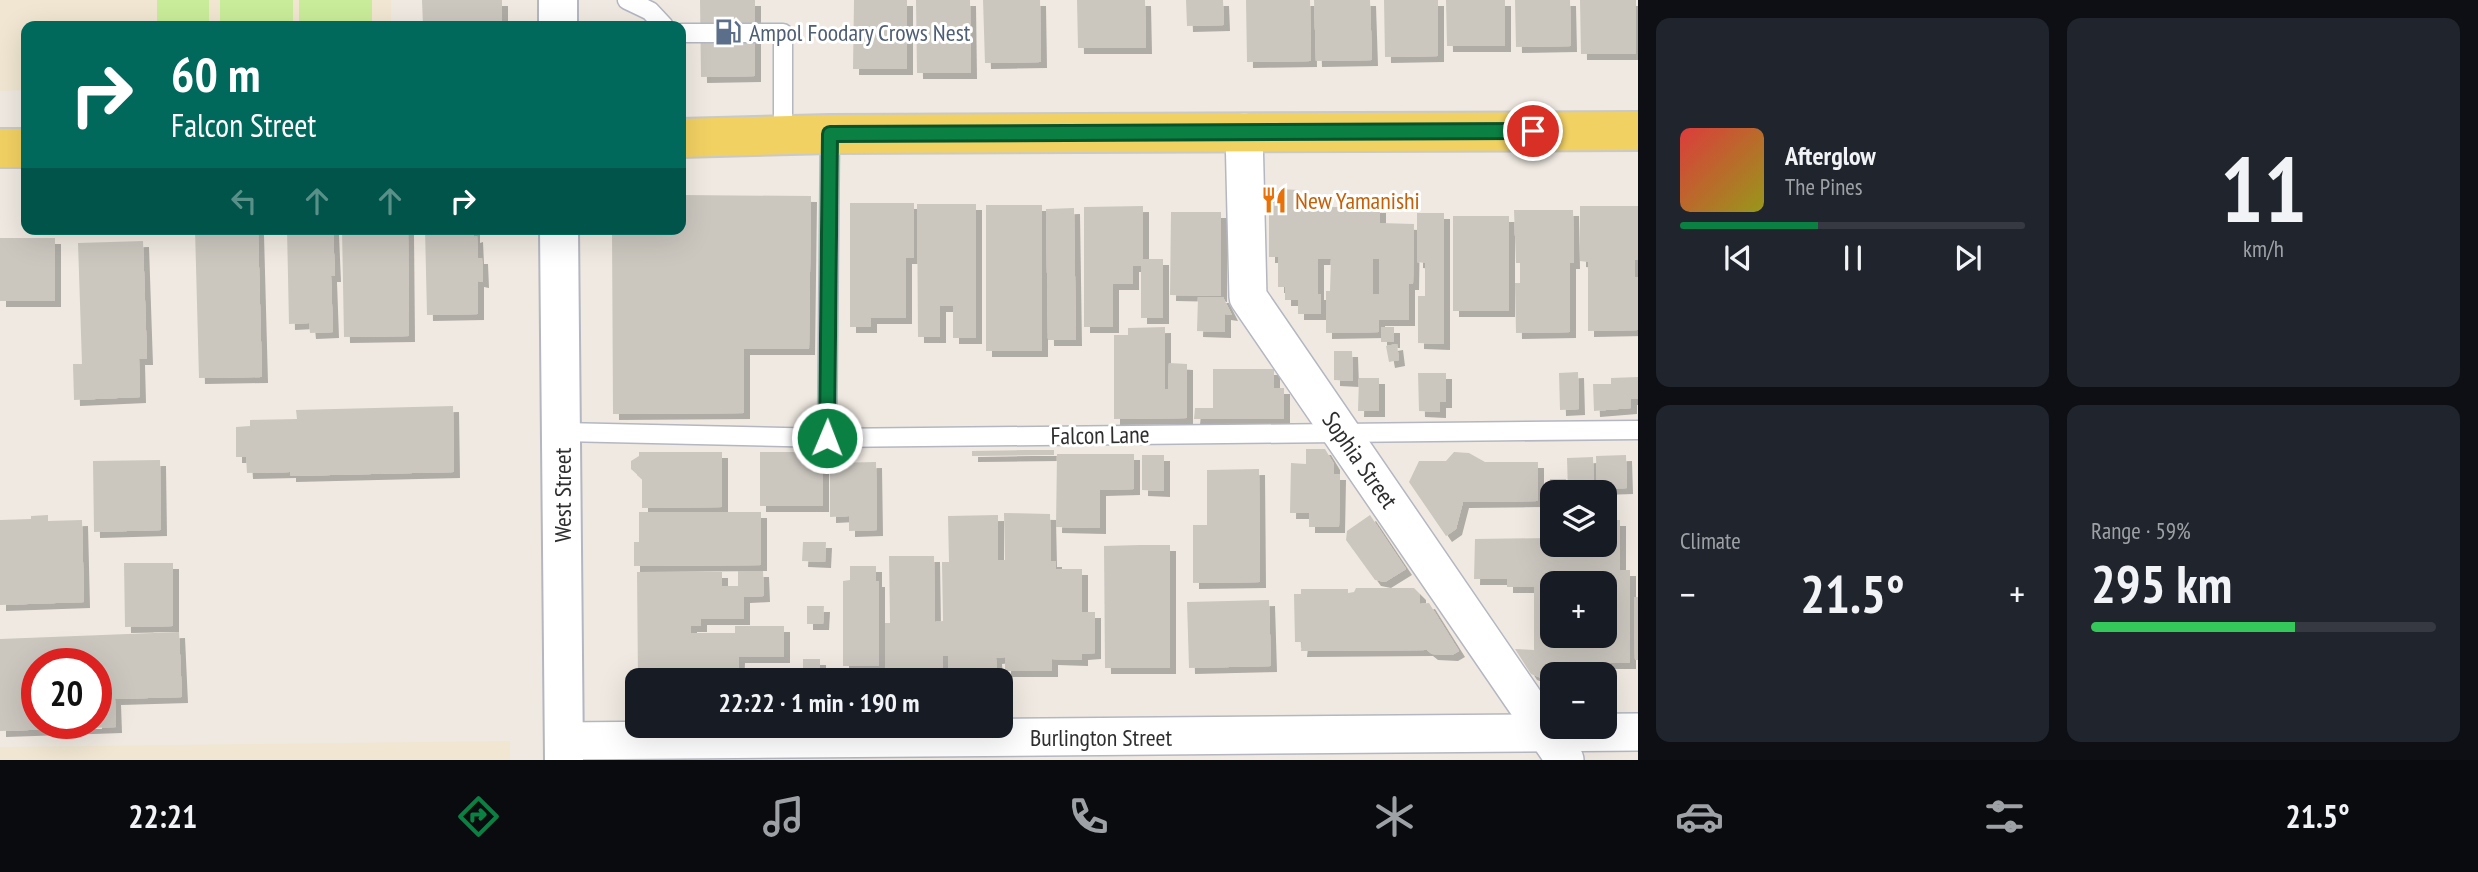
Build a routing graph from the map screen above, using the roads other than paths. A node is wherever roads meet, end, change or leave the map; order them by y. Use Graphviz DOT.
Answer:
graph roads {
  1 [pos="558,0"];
  2 [pos="627,0"];
  3 [pos="558,21"];
  4 [pos="659,21"];
  5 [pos="686,33"];
  6 [pos="1638,131"];
  7 [pos="1244,132"];
  8 [pos="830,134"];
  9 [pos="783,135"];
  10 [pos="686,138"];
  11 [pos="0,148"];
  12 [pos="21,148"];
  13 [pos="559,235"];
  14 [pos="1638,430"];
  15 [pos="562,432"];
  16 [pos="1341,433"];
  17 [pos="827,438"];
  18 [pos="1638,732"];
  19 [pos="1556,746"];
  20 [pos="564,751"];
  1 -- 3 [label="street"];
  2 -- 4 [label="lane"];
  5 -- 9 [label="lane"];
  6 -- 7 [label="main road"];
  7 -- 8 [label="main road"];
  7 -- 16 [label="street, Sophia Street"];
  8 -- 9 [label="main road"];
  8 -- 17 [label="lane"];
  9 -- 10 [label="main road"];
  11 -- 12 [label="main road"];
  13 -- 15 [label="street, West Street"];
  14 -- 16 [label="lane, Falcon Lane"];
  15 -- 17 [label="lane, Falcon Lane"];
  15 -- 20 [label="street, West Street"];
  16 -- 17 [label="lane, Falcon Lane"];
  16 -- 19 [label="street, Sophia Street"];
  18 -- 19 [label="street, Burlington Street"];
  19 -- 20 [label="street, Burlington Street"];
}
